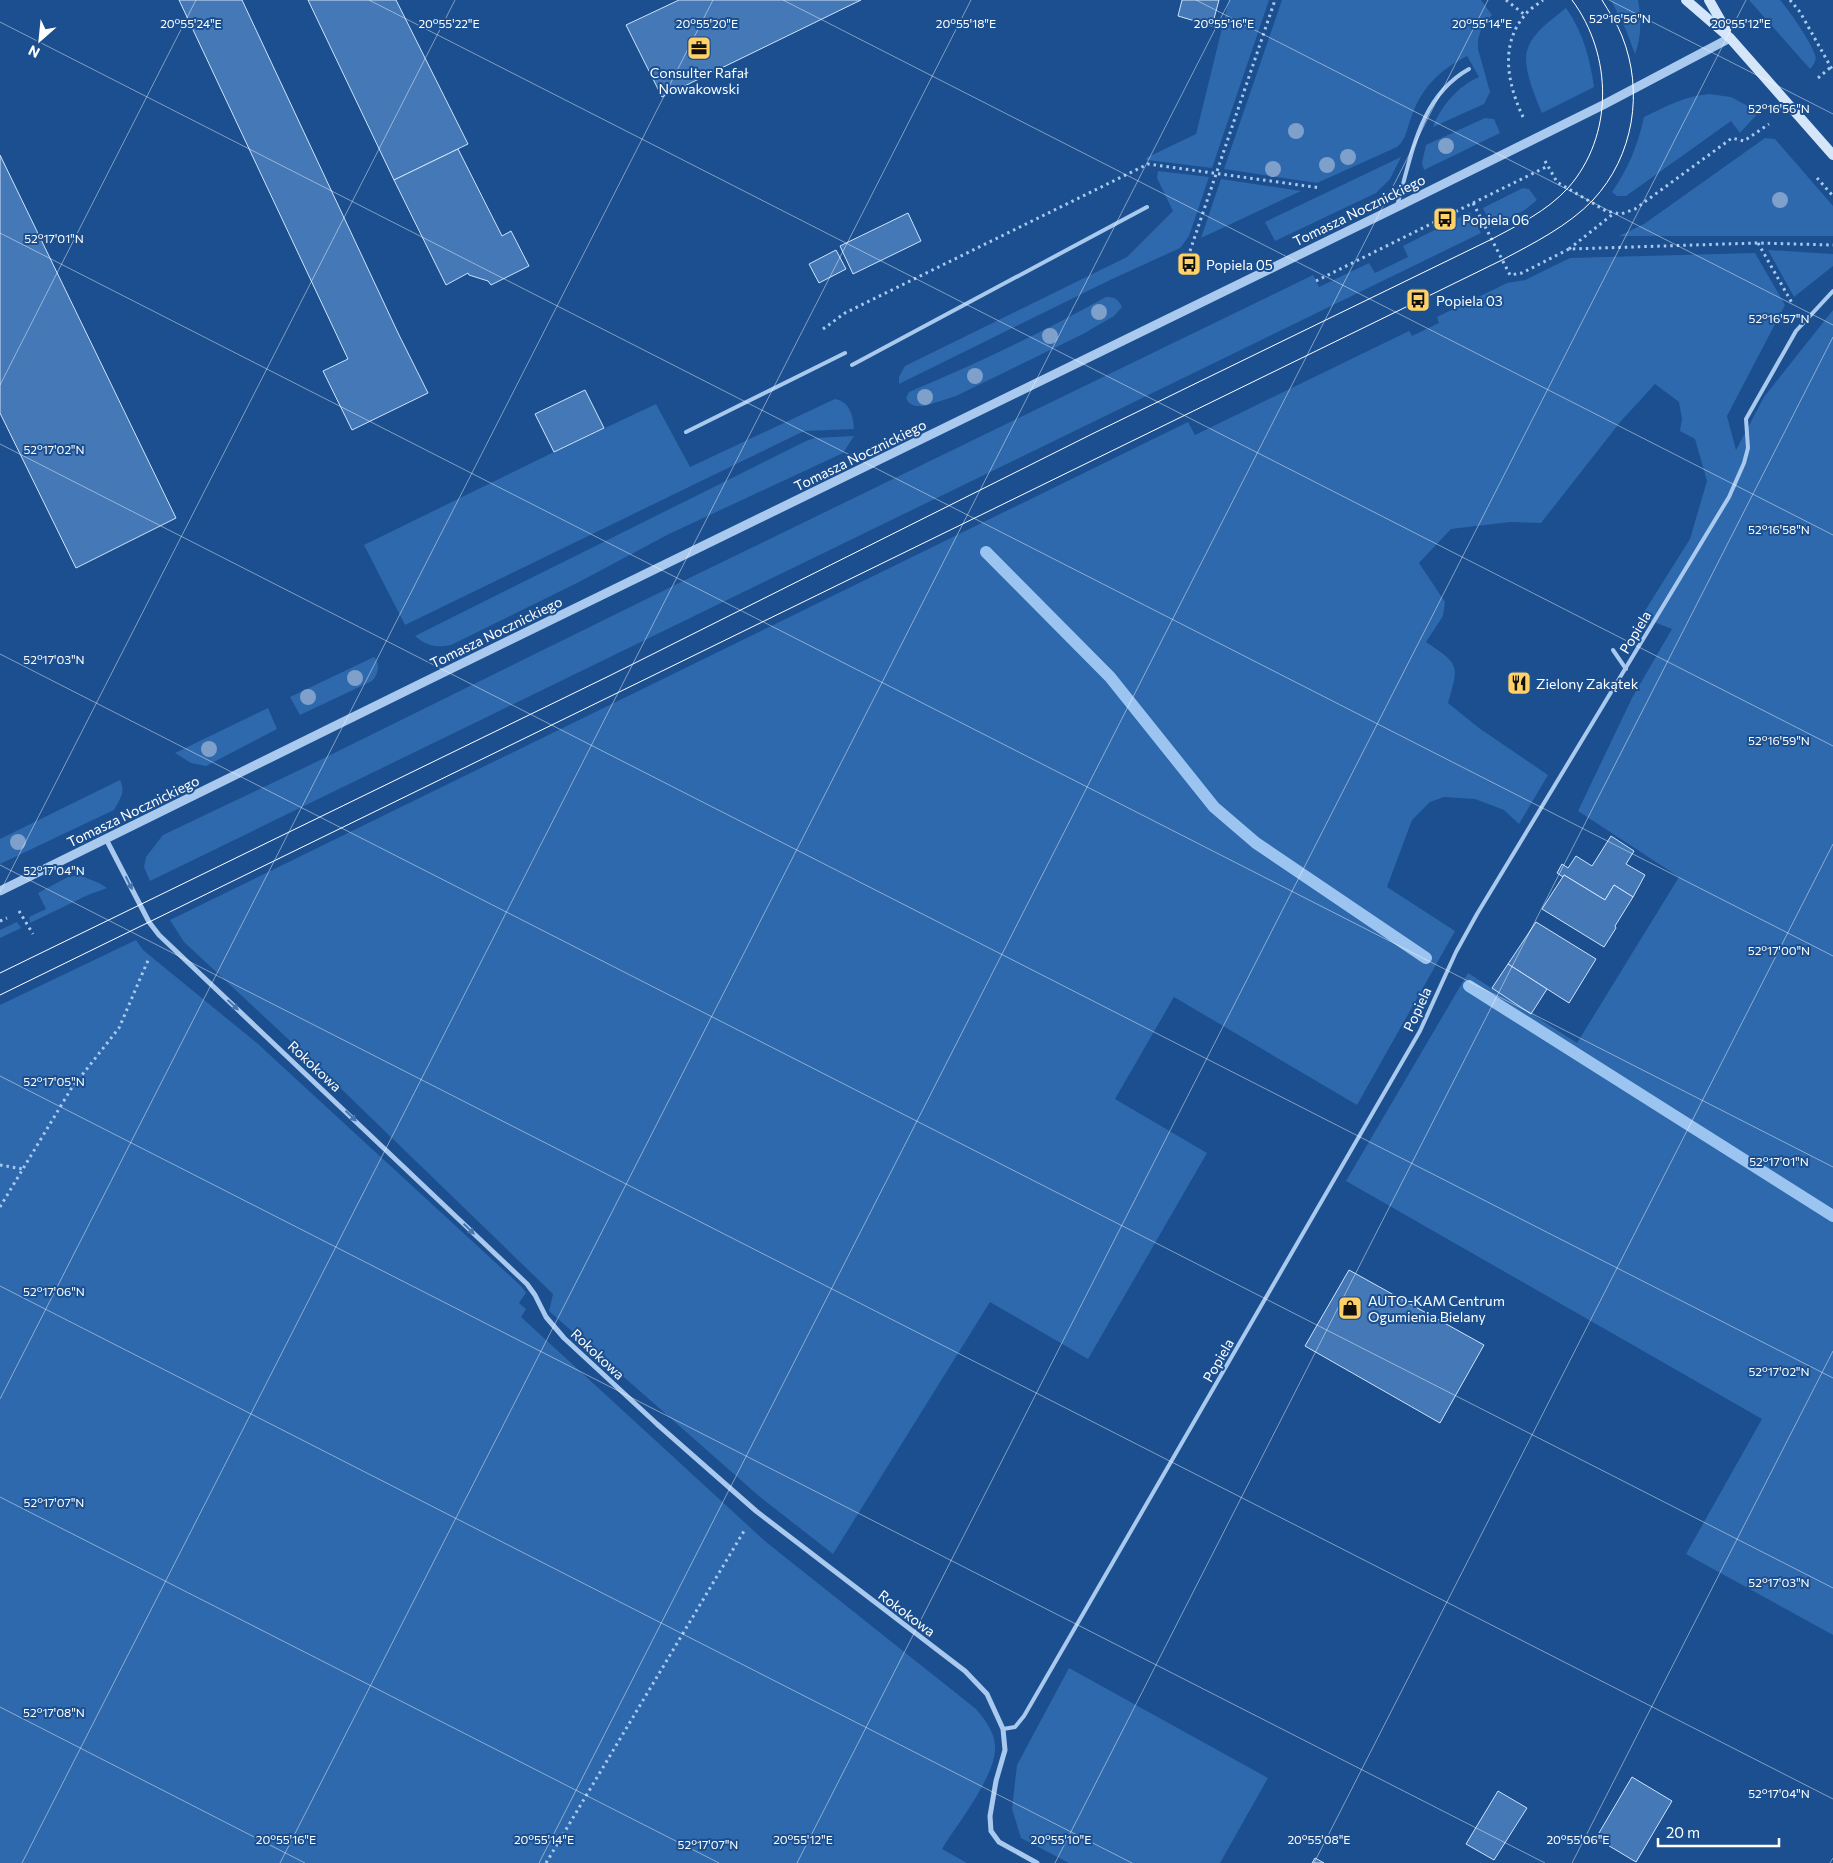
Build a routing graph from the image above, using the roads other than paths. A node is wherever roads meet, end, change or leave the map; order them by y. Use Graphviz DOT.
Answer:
graph roads {
  1 [pos="1686,0"];
  2 [pos="1710,0"];
  3 [pos="1730,38"];
  4 [pos="1469,69"];
  5 [pos="1833,155"];
  6 [pos="1147,207"];
  7 [pos="1397,207"];
  8 [pos="1833,291"];
  9 [pos="845,354"];
  10 [pos="852,365"];
  11 [pos="686,432"];
  12 [pos="1614,650"];
  13 [pos="1626,669"];
  14 [pos="106,839"];
  15 [pos="0,891"];
  16 [pos="1003,1729"];
  17 [pos="1037,1863"];
  1 -- 3 [label="main road"];
  2 -- 3 [label="main road"];
  3 -- 5 [label="main road"];
  3 -- 7 [label="street, Tomasza Nocznickiego"];
  4 -- 7 [label="lane"];
  6 -- 10 [label="lane"];
  7 -- 14 [label="street, Tomasza Nocznickiego"];
  8 -- 13 [label="lane, Popiela"];
  9 -- 11 [label="lane"];
  12 -- 13 [label="lane"];
  13 -- 16 [label="lane, Popiela"];
  14 -- 15 [label="street, Tomasza Nocznickiego"];
  14 -- 16 [label="street, Rokokowa, one-way"];
  16 -- 17 [label="street, Rokokowa"];
}
